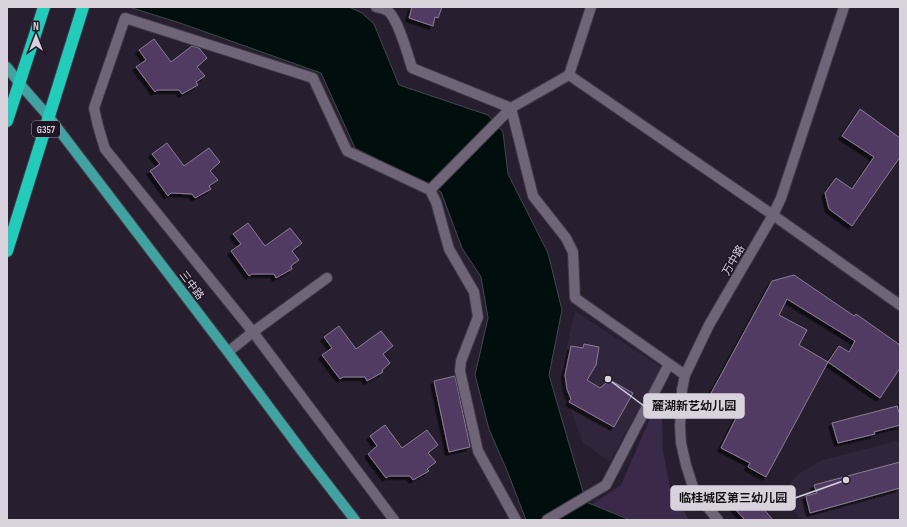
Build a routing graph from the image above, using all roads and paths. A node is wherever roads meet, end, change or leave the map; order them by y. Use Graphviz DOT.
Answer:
graph roads {
  1 [pos="44,7"];
  2 [pos="83,7"];
  3 [pos="376,7"];
  4 [pos="591,7"];
  5 [pos="844,7"];
  6 [pos="7,67"];
  7 [pos="569,75"];
  8 [pos="20,83"];
  9 [pos="511,108"];
  10 [pos="50,117"];
  11 [pos="7,121"];
  12 [pos="430,190"];
  13 [pos="773,215"];
  14 [pos="7,252"];
  15 [pos="327,278"];
  16 [pos="900,305"];
  17 [pos="253,332"];
  18 [pos="228,352"];
  19 [pos="669,364"];
  20 [pos="685,375"];
  21 [pos="355,520"];
  22 [pos="394,520"];
  23 [pos="516,520"];
  24 [pos="547,520"];
  25 [pos="718,520"];
  1 -- 8 [label="highway"];
  2 -- 10 [label="highway, G357"];
  3 -- 9 [label="street"];
  4 -- 7 [label="street"];
  5 -- 13 [label="street, 万中路"];
  6 -- 8 [label="main road, 三中路"];
  7 -- 9 [label="street"];
  7 -- 13 [label="street"];
  8 -- 10 [label="main road, 三中路"];
  8 -- 11 [label="highway"];
  9 -- 12 [label="street"];
  9 -- 19 [label="street"];
  10 -- 14 [label="highway, G357"];
  10 -- 18 [label="main road, 三中路"];
  12 -- 17 [label="street"];
  12 -- 23 [label="street"];
  13 -- 16 [label="street"];
  13 -- 20 [label="street, 万中路"];
  15 -- 17 [label="street"];
  17 -- 18 [label="street"];
  17 -- 22 [label="street"];
  18 -- 21 [label="main road, 三中路"];
  19 -- 20 [label="street"];
  19 -- 24 [label="street"];
  20 -- 25 [label="street, 万中路"];
}
